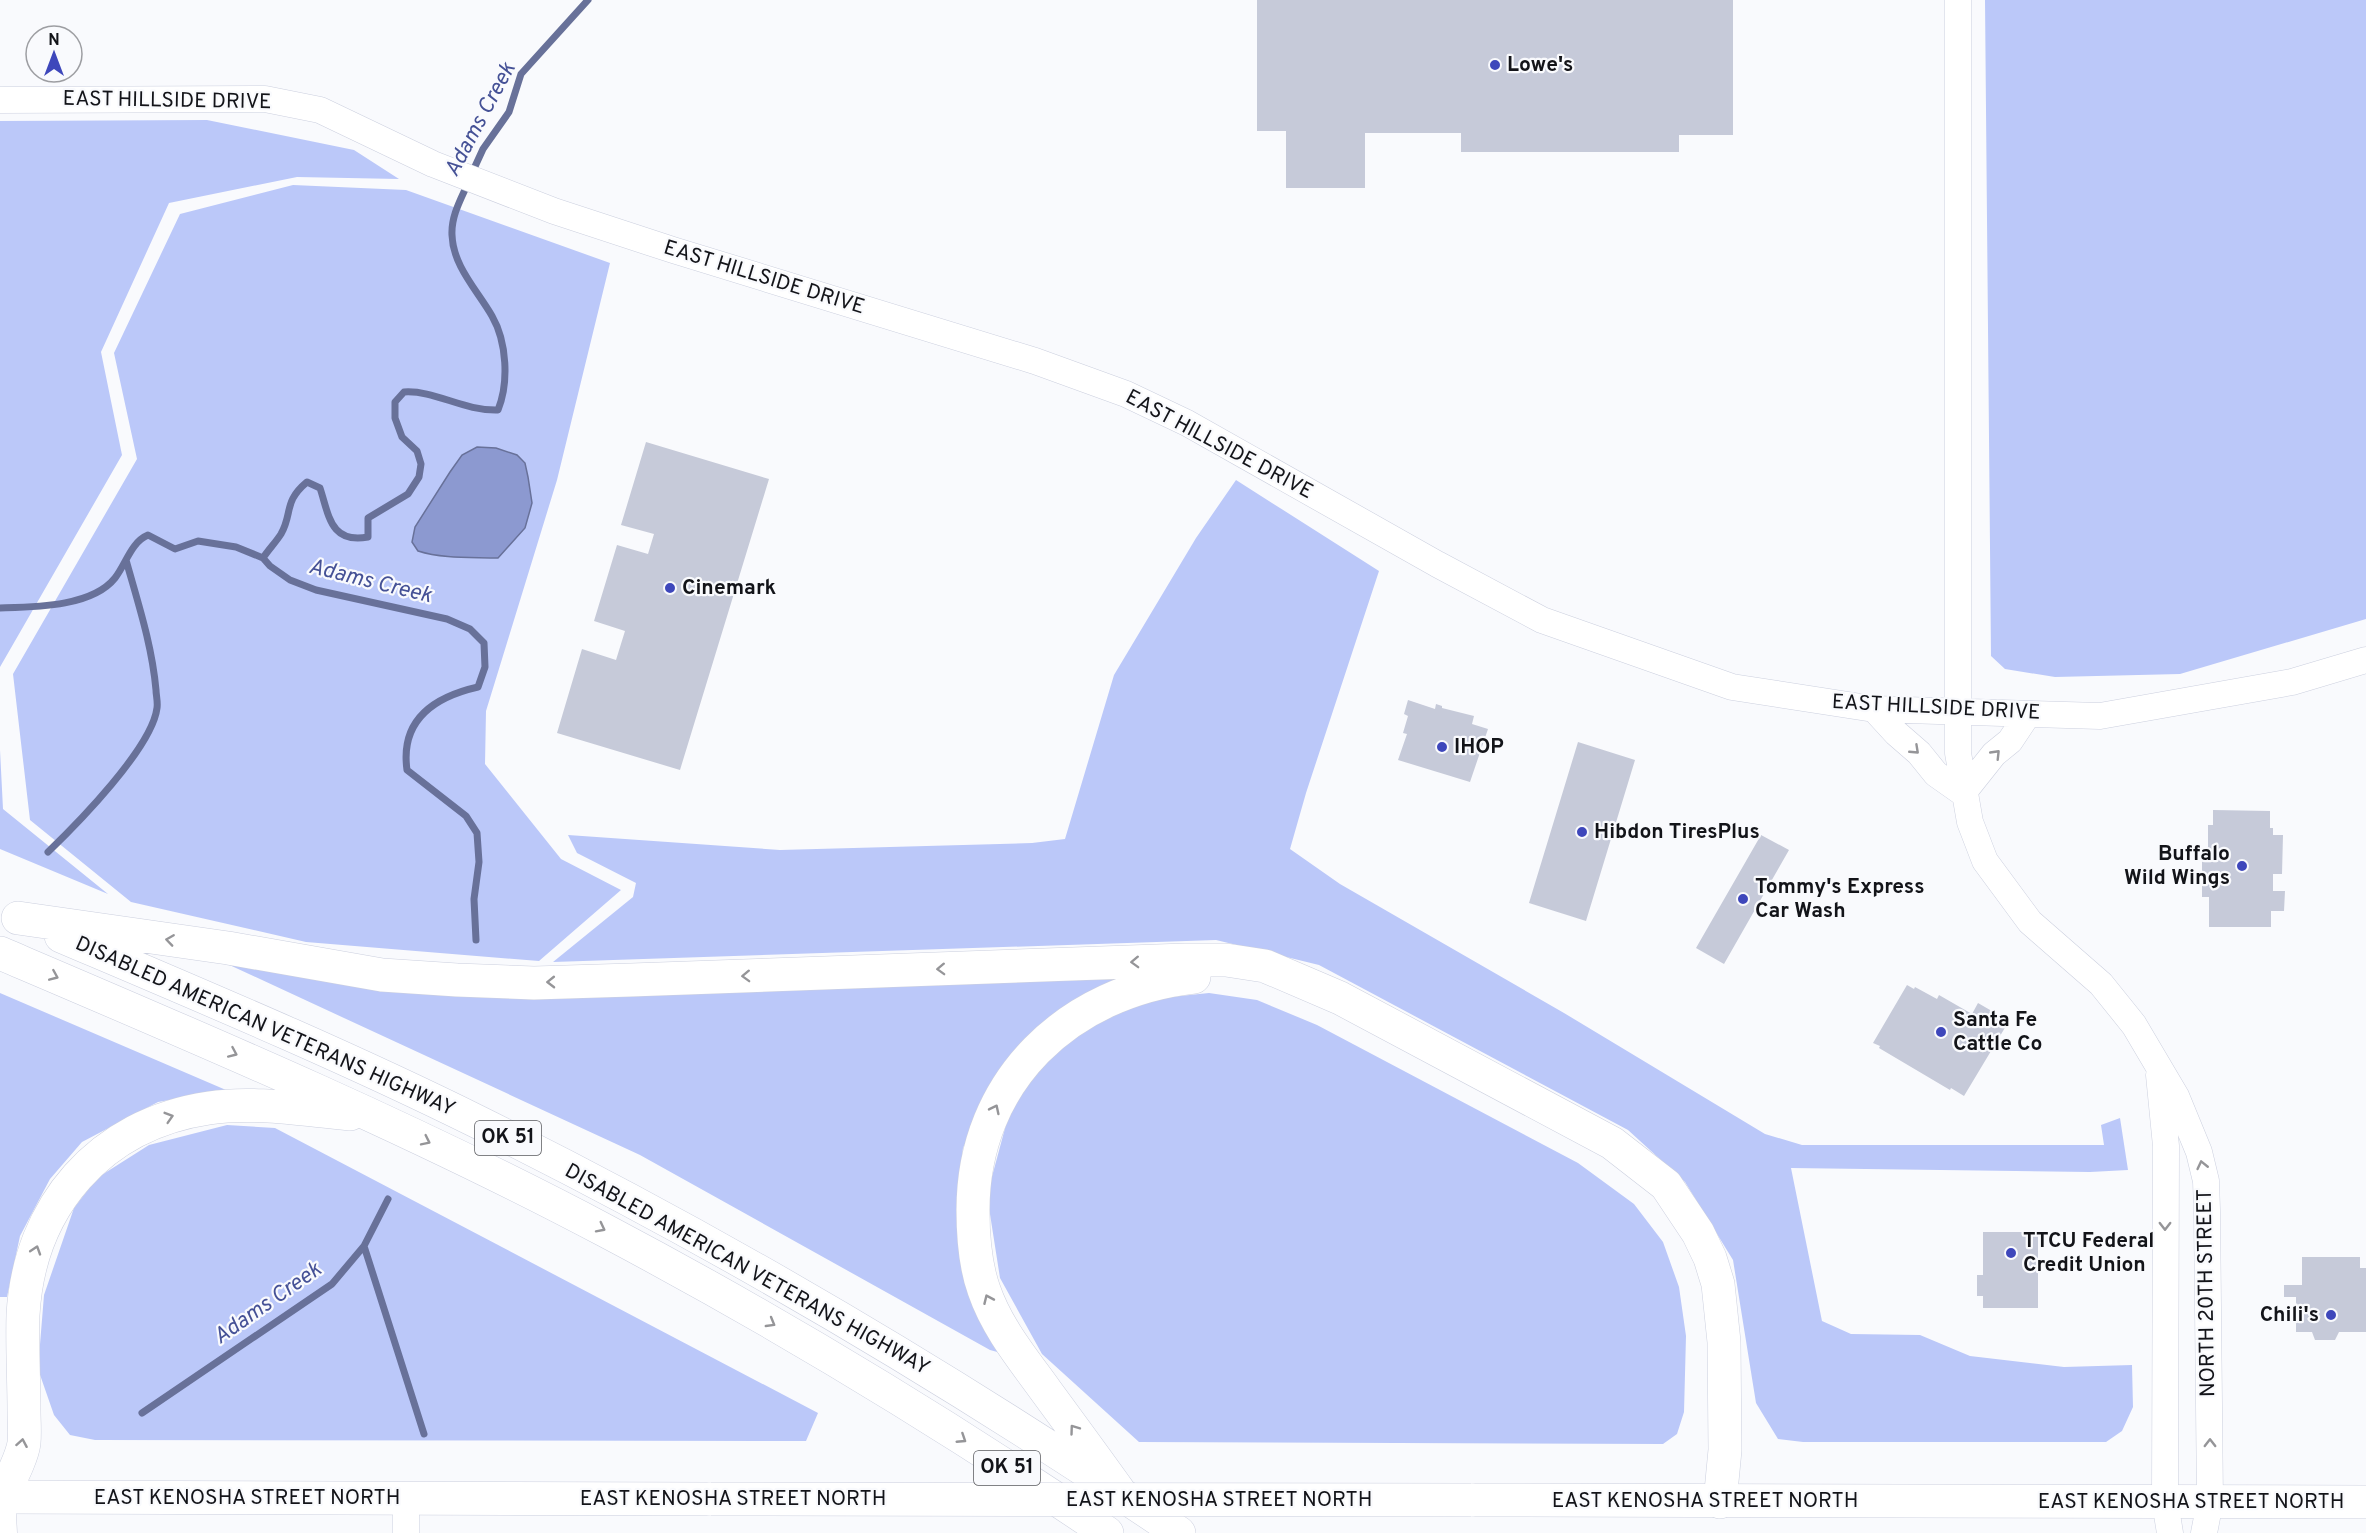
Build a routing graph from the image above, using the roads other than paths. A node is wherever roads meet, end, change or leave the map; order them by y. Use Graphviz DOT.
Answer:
graph roads {
  1 [pos="1958,0"];
  2 [pos="0,100"];
  3 [pos="2366,660"];
  4 [pos="1874,709"];
  5 [pos="1958,713"];
  6 [pos="2028,714"];
  7 [pos="1963,793"];
  8 [pos="9,914"];
  9 [pos="0,953"];
  10 [pos="2158,1063"];
  11 [pos="374,1116"];
  12 [pos="1,1493"];
  13 [pos="1121,1494"];
  14 [pos="406,1499"];
  15 [pos="1720,1502"];
  16 [pos="2366,1502"];
  17 [pos="2168,1517"];
  18 [pos="2207,1517"];
  19 [pos="4,1533"];
  20 [pos="406,1533"];
  21 [pos="1107,1533"];
  22 [pos="1179,1533"];
  1 -- 5 [label="street, NORTH 20TH STREET"];
  2 -- 4 [label="street, EAST HILLSIDE DRIVE"];
  3 -- 6 [label="street, EAST HILLSIDE DRIVE"];
  4 -- 5 [label="street, EAST HILLSIDE DRIVE"];
  4 -- 7 [label="street, one-way"];
  5 -- 6 [label="street, EAST HILLSIDE DRIVE"];
  5 -- 7 [label="street, NORTH 20TH STREET"];
  7 -- 6 [label="street, one-way"];
  7 -- 10 [label="street, NORTH 20TH STREET"];
  8 -- 13 [label="main road, DISABLED AMERICAN VETERANS HIGHWAY / OK 51"];
  15 -- 8 [label="main road, one-way"];
  9 -- 11 [label="main road, DISABLED AMERICAN VETERANS HIGHWAY / OK 51, one-way"];
  10 -- 17 [label="street, NORTH 20TH STREET, one-way"];
  18 -- 10 [label="street, NORTH 20TH STREET, one-way"];
  12 -- 11 [label="main road, one-way"];
  11 -- 21 [label="main road, DISABLED AMERICAN VETERANS HIGHWAY / OK 51, one-way"];
  12 -- 14 [label="main road, EAST KENOSHA STREET NORTH"];
  12 -- 19 [label="street"];
  13 -- 15 [label="main road, one-way"];
  13 -- 22 [label="main road, DISABLED AMERICAN VETERANS HIGHWAY / OK 51"];
  14 -- 15 [label="main road, EAST KENOSHA STREET NORTH, bridge"];
  14 -- 20 [label="street"];
  15 -- 17 [label="main road, EAST KENOSHA STREET NORTH"];
  16 -- 18 [label="main road, EAST KENOSHA STREET NORTH"];
  17 -- 18 [label="main road, EAST KENOSHA STREET NORTH"];
}
